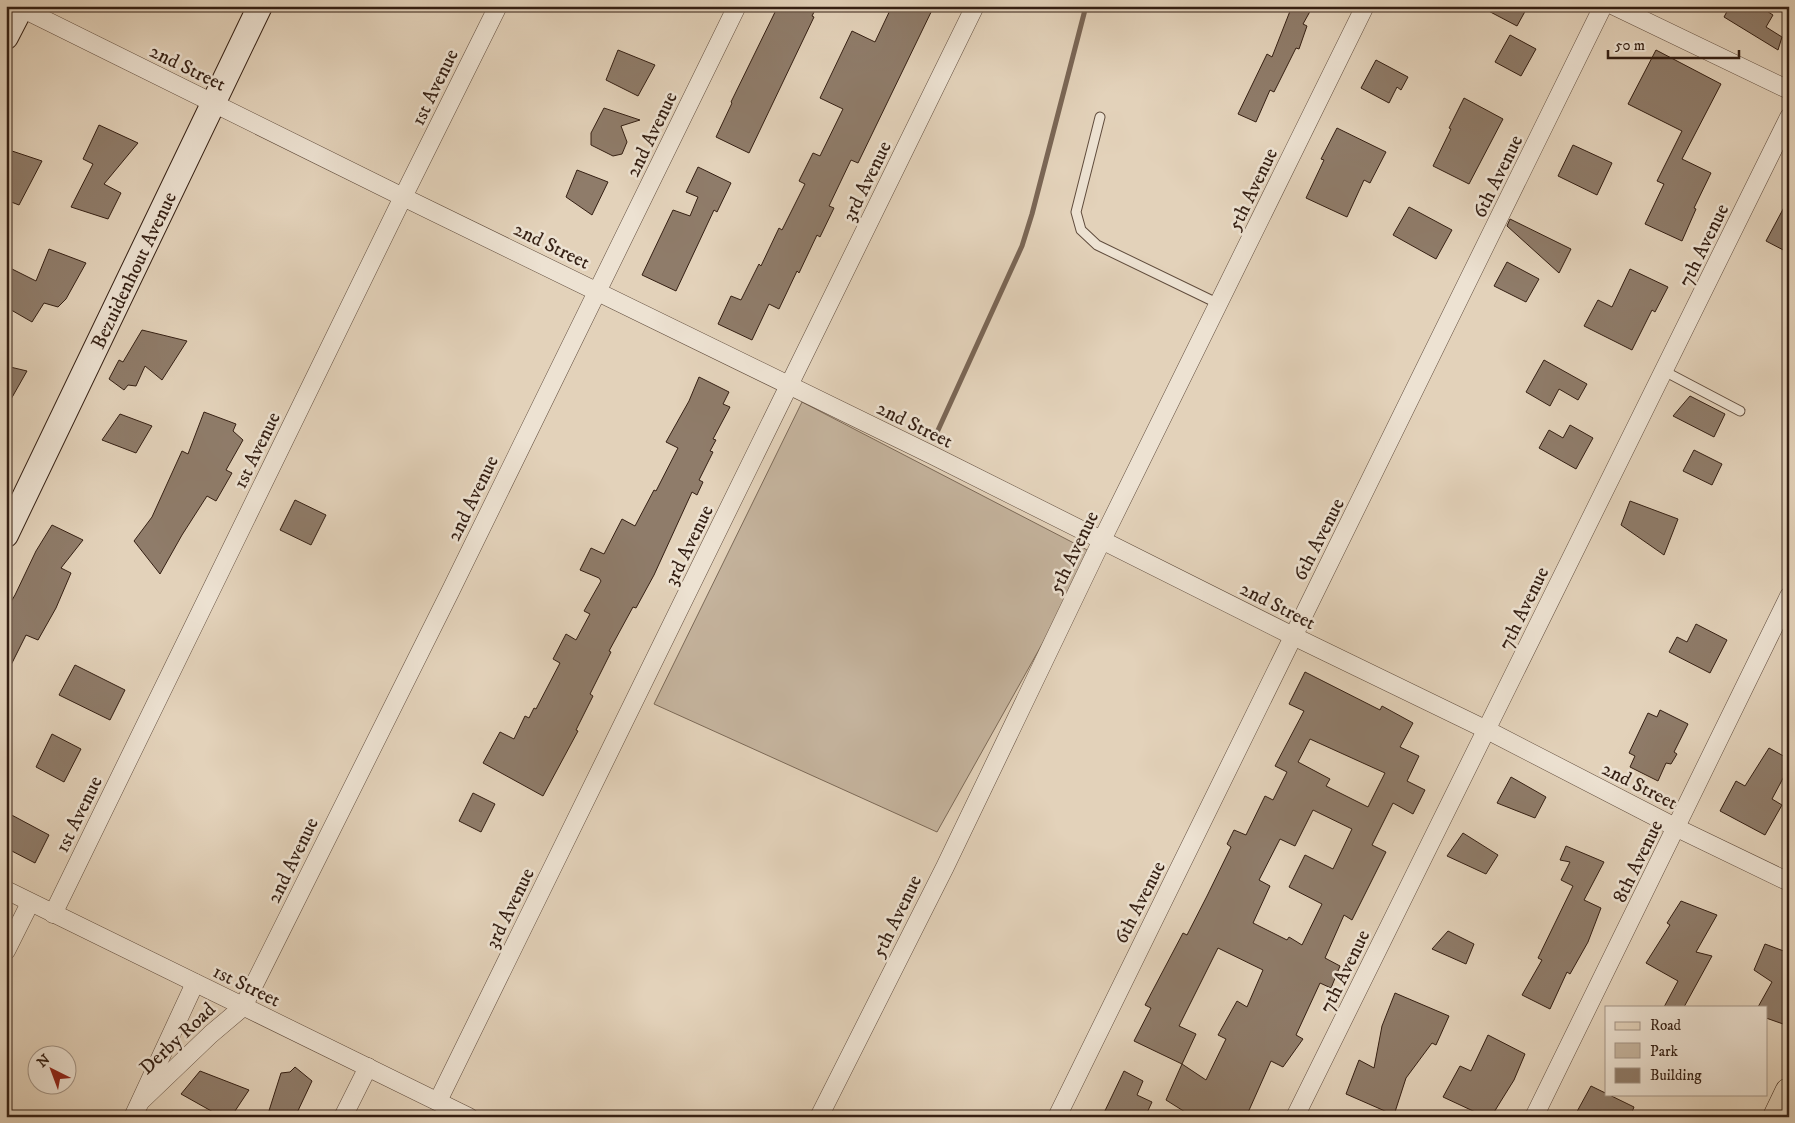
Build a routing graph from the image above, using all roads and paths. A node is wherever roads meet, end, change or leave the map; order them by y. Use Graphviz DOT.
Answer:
graph roads {
  1 [pos="260,6"];
  2 [pos="498,6"];
  3 [pos="737,6"];
  4 [pos="975,6"];
  5 [pos="1365,6"];
  6 [pos="1604,6"];
  7 [pos="1614,6"];
  8 [pos="21,7"];
  9 [pos="6,37"];
  10 [pos="1789,90"];
  11 [pos="213,103"];
  12 [pos="1100,117"];
  13 [pos="1789,117"];
  14 [pos="403,197"];
  15 [pos="598,291"];
  16 [pos="1219,304"];
  17 [pos="1664,371"];
  18 [pos="789,386"];
  19 [pos="1740,411"];
  20 [pos="6,535"];
  21 [pos="1102,540"];
  22 [pos="1789,596"];
  23 [pos="1293,636"];
  24 [pos="1486,730"];
  25 [pos="1677,828"];
  26 [pos="1789,882"];
  27 [pos="6,890"];
  28 [pos="30,903"];
  29 [pos="53,914"];
  30 [pos="6,951"];
  31 [pos="195,983"];
  32 [pos="243,1007"];
  33 [pos="368,1067"];
  34 [pos="1789,1092"];
  35 [pos="438,1101"];
  36 [pos="137,1109"];
  37 [pos="343,1117"];
  38 [pos="469,1117"];
  39 [pos="820,1117"];
  40 [pos="1057,1117"];
  41 [pos="1295,1117"];
  42 [pos="1534,1117"];
  43 [pos="1777,1117"];
  1 -- 11 [label="street, Bezuidenhout Avenue"];
  2 -- 14 [label="street, 1st Avenue"];
  3 -- 15 [label="street, 2nd Avenue"];
  4 -- 18 [label="street, 3rd Avenue"];
  5 -- 16 [label="street, 5th Avenue"];
  6 -- 23 [label="street, 6th Avenue"];
  7 -- 10 [label="street"];
  8 -- 9 [label="street"];
  8 -- 11 [label="street, 2nd Street"];
  11 -- 14 [label="street, 2nd Street"];
  11 -- 20 [label="street, Bezuidenhout Avenue"];
  12 -- 16 [label="lane"];
  13 -- 17 [label="street, 7th Avenue"];
  14 -- 15 [label="street, 2nd Street"];
  14 -- 29 [label="street, 1st Avenue"];
  15 -- 18 [label="street, 2nd Street"];
  15 -- 32 [label="street, 2nd Avenue"];
  16 -- 21 [label="street, 5th Avenue"];
  17 -- 19 [label="lane"];
  17 -- 24 [label="street, 7th Avenue"];
  18 -- 21 [label="street, 2nd Street"];
  18 -- 35 [label="street, 3rd Avenue"];
  21 -- 23 [label="street, 2nd Street"];
  21 -- 39 [label="street, 5th Avenue"];
  22 -- 25 [label="street, 8th Avenue"];
  23 -- 24 [label="street, 2nd Street"];
  23 -- 40 [label="street, 6th Avenue"];
  24 -- 25 [label="street, 2nd Street"];
  24 -- 41 [label="street, 7th Avenue"];
  25 -- 26 [label="street, 2nd Street"];
  25 -- 42 [label="street, 8th Avenue"];
  27 -- 28 [label="street, 1st Street"];
  28 -- 29 [label="street, 1st Street"];
  28 -- 30 [label="street"];
  29 -- 31 [label="street, 1st Street"];
  31 -- 32 [label="street, 1st Street"];
  31 -- 36 [label="street, Derby Road"];
  32 -- 33 [label="street, 1st Street"];
  32 -- 36 [label="street, Derby Road"];
  33 -- 35 [label="street, 1st Street"];
  33 -- 37 [label="street"];
  34 -- 43 [label="main road"];
  35 -- 38 [label="street, 1st Street"];
}
